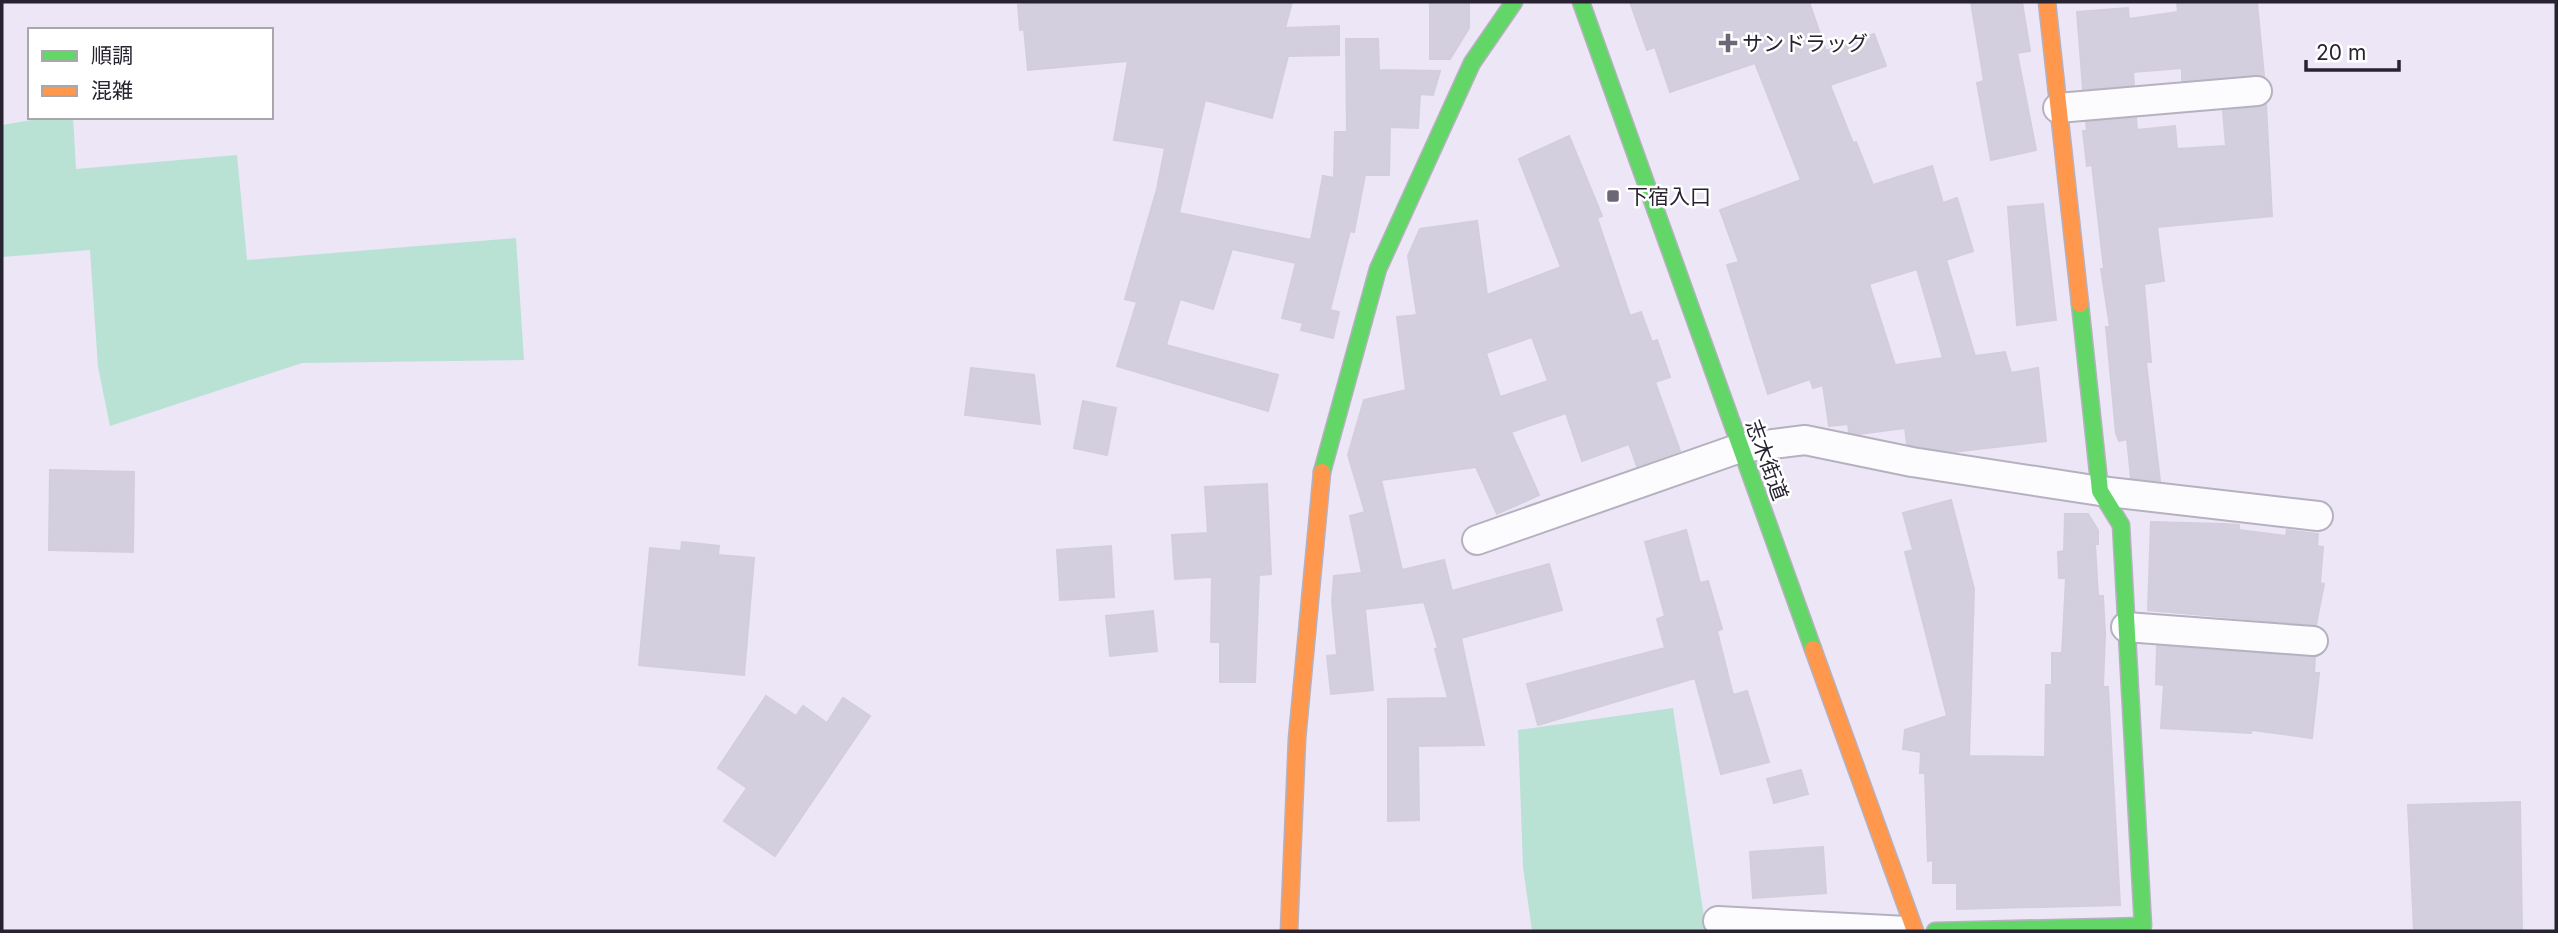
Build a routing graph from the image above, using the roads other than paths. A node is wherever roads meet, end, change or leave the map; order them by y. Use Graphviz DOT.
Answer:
graph roads {
  1 [pos="1514,2"];
  2 [pos="1581,2"];
  3 [pos="2047,2"];
  4 [pos="2257,92"];
  5 [pos="2058,108"];
  6 [pos="1741,448"];
  7 [pos="2100,491"];
  8 [pos="2318,516"];
  9 [pos="1477,540"];
  10 [pos="2126,627"];
  11 [pos="2313,641"];
  12 [pos="1717,921"];
  13 [pos="1289,931"];
  14 [pos="1907,931"];
  15 [pos="1915,931"];
  16 [pos="1934,931"];
  1 -- 13 [label="street"];
  2 -- 6 [label="street, 志木街道"];
  3 -- 5 [label="street"];
  4 -- 5 [label="street"];
  5 -- 7 [label="street"];
  6 -- 7 [label="street"];
  6 -- 9 [label="street"];
  6 -- 15 [label="street, 志木街道"];
  7 -- 8 [label="street"];
  7 -- 10 [label="street"];
  10 -- 11 [label="street"];
  10 -- 16 [label="street"];
  12 -- 14 [label="street"];
}
